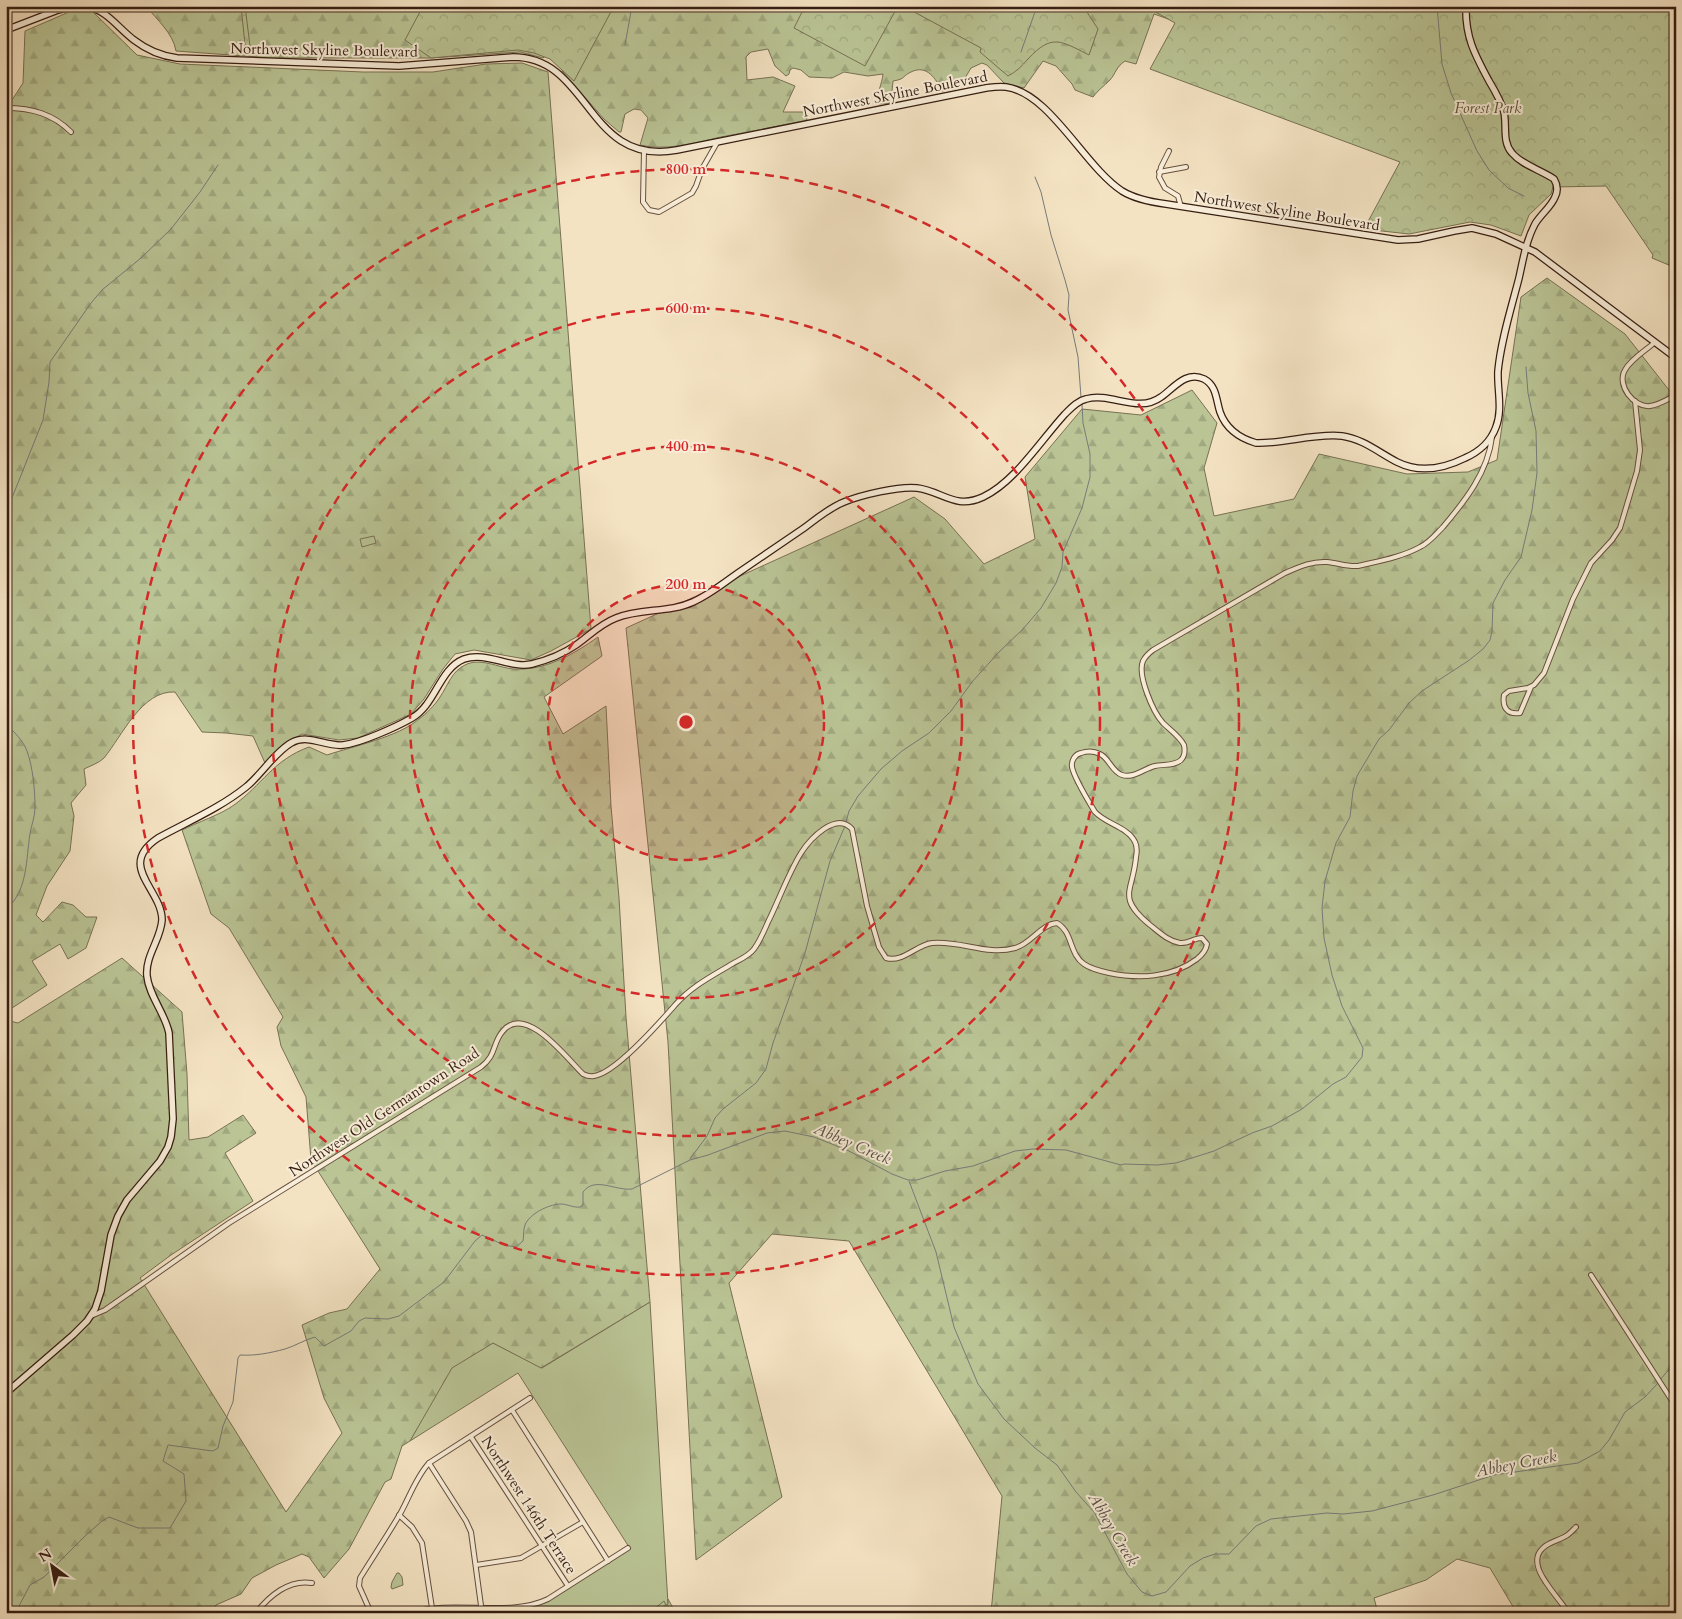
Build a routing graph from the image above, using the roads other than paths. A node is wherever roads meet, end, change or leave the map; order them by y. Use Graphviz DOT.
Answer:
graph roads {
  1 [pos="74,6"];
  2 [pos="86,6"];
  3 [pos="1466,6"];
  4 [pos="6,30"];
  5 [pos="6,108"];
  6 [pos="71,132"];
  7 [pos="718,141"];
  8 [pos="644,150"];
  9 [pos="1169,151"];
  10 [pos="1186,167"];
  11 [pos="1159,172"];
  12 [pos="1181,206"];
  13 [pos="1526,247"];
  14 [pos="1654,343"];
  15 [pos="1676,358"];
  16 [pos="1676,395"];
  17 [pos="1635,401"];
  18 [pos="1492,435"];
  19 [pos="1530,686"];
  20 [pos="1591,1275"];
  21 [pos="91,1316"];
  22 [pos="6,1393"];
  23 [pos="530,1398"];
  24 [pos="1676,1407"];
  25 [pos="512,1410"];
  26 [pos="471,1436"];
  27 [pos="430,1463"];
  28 [pos="399,1515"];
  29 [pos="583,1522"];
  30 [pos="1576,1526"];
  31 [pos="542,1547"];
  32 [pos="628,1548"];
  33 [pos="608,1561"];
  34 [pos="476,1565"];
  35 [pos="312,1583"];
  36 [pos="568,1586"];
  37 [pos="481,1607"];
  38 [pos="432,1608"];
  39 [pos="256,1613"];
  40 [pos="371,1613"];
  41 [pos="411,1613"];
  42 [pos="482,1613"];
  43 [pos="1568,1613"];
  1 -- 4 [label="main road"];
  2 -- 8 [label="main road, Northwest Skyline Boulevard"];
  3 -- 13 [label="main road"];
  5 -- 6 [label="street"];
  7 -- 8 [label="main road, Northwest Skyline Boulevard"];
  7 -- 8 [label="street"];
  7 -- 12 [label="main road, Northwest Skyline Boulevard"];
  9 -- 11 [label="street"];
  10 -- 11 [label="street"];
  11 -- 12 [label="street"];
  12 -- 13 [label="main road, Northwest Skyline Boulevard"];
  13 -- 14 [label="main road, Northwest Skyline Boulevard"];
  13 -- 18 [label="main road"];
  14 -- 15 [label="main road, Northwest Skyline Boulevard"];
  14 -- 17 [label="street"];
  16 -- 17 [label="street"];
  17 -- 19 [label="street"];
  18 -- 21 [label="main road"];
  18 -- 21 [label="street, Northwest Old Germantown Road"];
  19 -- 19 [label="street"];
  20 -- 24 [label="street"];
  21 -- 22 [label="main road"];
  23 -- 25 [label="street"];
  25 -- 26 [label="street"];
  25 -- 29 [label="street"];
  26 -- 27 [label="street"];
  26 -- 31 [label="street, Northwest 146th Terrace"];
  27 -- 28 [label="street"];
  27 -- 34 [label="street"];
  28 -- 38 [label="street"];
  28 -- 40 [label="street"];
  29 -- 31 [label="street"];
  29 -- 33 [label="street"];
  30 -- 43 [label="street"];
  31 -- 34 [label="street"];
  31 -- 36 [label="street, Northwest 146th Terrace"];
  32 -- 33 [label="street"];
  33 -- 36 [label="street"];
  34 -- 37 [label="street"];
  35 -- 39 [label="street"];
  36 -- 37 [label="street"];
  37 -- 38 [label="street"];
  37 -- 42 [label="street"];
  38 -- 41 [label="street"];
}
